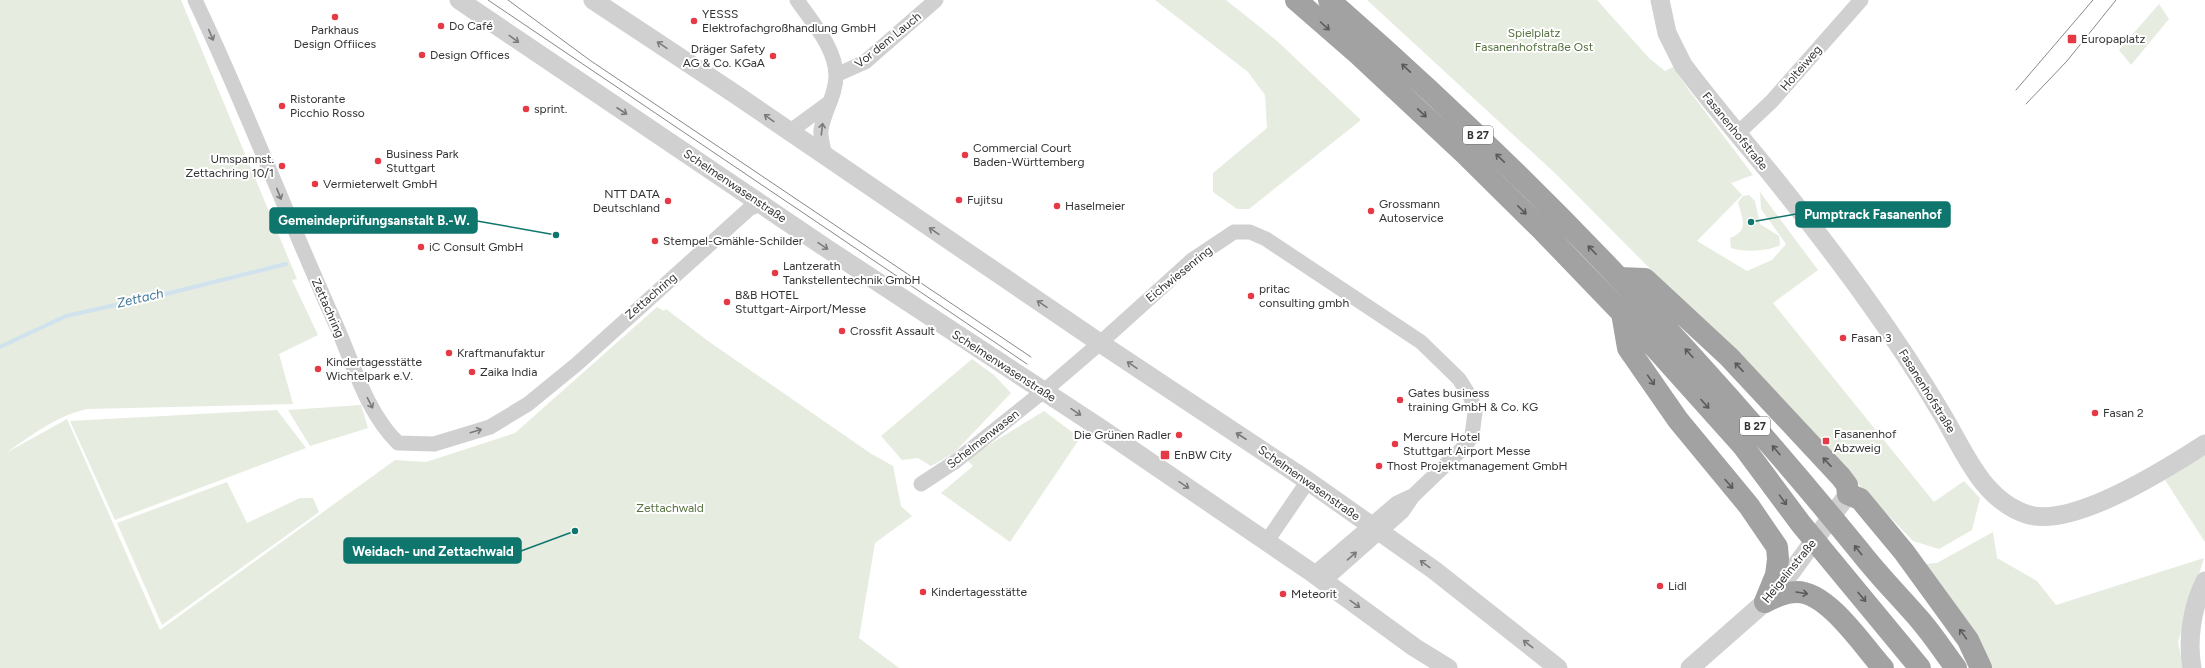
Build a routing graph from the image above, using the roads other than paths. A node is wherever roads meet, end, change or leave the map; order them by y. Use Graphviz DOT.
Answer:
graph roads {
  1 [pos="195,0"];
  2 [pos="459,0"];
  3 [pos="593,0"];
  4 [pos="797,0"];
  5 [pos="936,0"];
  6 [pos="1296,0"];
  7 [pos="1329,0"];
  8 [pos="1660,0"];
  9 [pos="1861,0"];
  10 [pos="836,75"];
  11 [pos="830,102"];
  12 [pos="789,132"];
  13 [pos="1737,134"];
  14 [pos="825,157"];
  15 [pos="760,204"];
  16 [pos="1620,278"];
  17 [pos="1622,313"];
  18 [pos="1100,343"];
  19 [pos="1043,391"];
  20 [pos="2205,444"];
  21 [pos="1308,481"];
  22 [pos="921,484"];
  23 [pos="1848,494"];
  24 [pos="1375,528"];
  25 [pos="1267,541"];
  26 [pos="1319,577"];
  27 [pos="2205,581"];
  28 [pos="1765,602"];
  29 [pos="1722,640"];
  30 [pos="1448,668"];
  31 [pos="1558,668"];
  32 [pos="1690,668"];
  33 [pos="1702,668"];
  34 [pos="1882,668"];
  35 [pos="1920,668"];
  36 [pos="1956,668"];
  37 [pos="1982,668"];
  38 [pos="2192,668"];
  1 -- 15 [label="street, Zettachring, one-way"];
  2 -- 15 [label="street, Schelmenwasenstraße, one-way"];
  12 -- 3 [label="street, Schelmenwasenstraße, one-way"];
  4 -- 10 [label="street"];
  5 -- 10 [label="street, Vor dem Lauch"];
  6 -- 17 [label="highway, B 27, one-way"];
  16 -- 7 [label="highway, B 27, one-way"];
  8 -- 13 [label="street, Fasanenhofstraße"];
  9 -- 13 [label="street, Holteiweg"];
  10 -- 11 [label="street"];
  11 -- 12 [label="street"];
  14 -- 11 [label="street, one-way"];
  12 -- 14 [label="street, Schelmenwasenstraße"];
  13 -- 20 [label="street, Fasanenhofstraße"];
  18 -- 14 [label="street, Schelmenwasenstraße, one-way"];
  15 -- 19 [label="street, Schelmenwasenstraße, one-way"];
  23 -- 16 [label="highway, one-way"];
  36 -- 16 [label="highway, B 27, one-way"];
  17 -- 28 [label="highway, one-way"];
  17 -- 35 [label="highway, B 27, one-way"];
  18 -- 19 [label="street, Eichwiesenring"];
  21 -- 18 [label="street, Schelmenwasenstraße, one-way"];
  18 -- 24 [label="street, Eichwiesenring"];
  19 -- 22 [label="street, Schelmenwasen"];
  19 -- 25 [label="street, Schelmenwasenstraße, one-way"];
  21 -- 24 [label="street, Schelmenwasenstraße"];
  21 -- 25 [label="street"];
  23 -- 28 [label="street, Heigelinstraße"];
  37 -- 23 [label="highway, one-way"];
  24 -- 26 [label="street, Eichwiesenring"];
  31 -- 24 [label="street, Schelmenwasenstraße, one-way"];
  25 -- 26 [label="street, Schelmenwasenstraße"];
  26 -- 30 [label="street, Schelmenwasenstraße, one-way"];
  27 -- 38 [label="street"];
  28 -- 29 [label="street, Heigelinstraße"];
  28 -- 34 [label="highway, one-way"];
  29 -- 32 [label="street, Heigelinstraße"];
  29 -- 33 [label="street, Heigelinstraße"];
}
